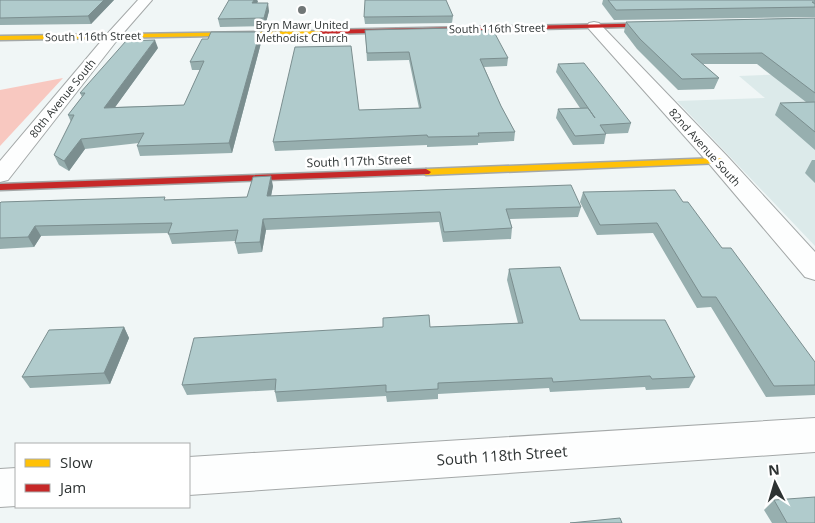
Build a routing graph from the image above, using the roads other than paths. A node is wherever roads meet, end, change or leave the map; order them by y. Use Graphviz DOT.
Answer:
graph roads {
  1 [pos="146,0"];
  2 [pos="680,24"];
  3 [pos="594,26"];
  4 [pos="114,36"];
  5 [pos="0,38"];
  6 [pos="719,161"];
  7 [pos="0,175"];
  8 [pos="0,187"];
  9 [pos="815,270"];
  10 [pos="815,435"];
  11 [pos="190,476"];
  12 [pos="15,487"];
  13 [pos="0,488"];
  1 -- 4 [label="street, 80th Avenue South"];
  2 -- 3 [label="street, South 116th Street"];
  3 -- 4 [label="street, South 116th Street"];
  3 -- 6 [label="street, 82nd Avenue South"];
  4 -- 5 [label="street, South 116th Street"];
  4 -- 7 [label="street, 80th Avenue South"];
  6 -- 8 [label="street, South 117th Street"];
  6 -- 9 [label="street, 82nd Avenue South"];
  10 -- 11 [label="street, South 118th Street"];
  12 -- 13 [label="street"];
}
